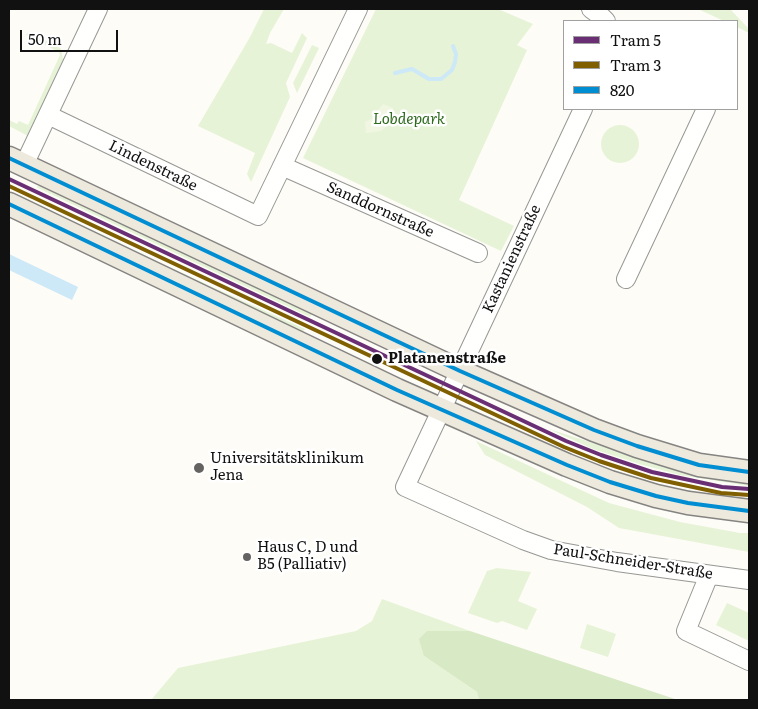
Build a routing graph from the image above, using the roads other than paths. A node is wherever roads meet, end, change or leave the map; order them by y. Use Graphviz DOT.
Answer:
graph roads {
  1 [pos="98,9"];
  2 [pos="358,9"];
  3 [pos="591,9"];
  4 [pos="605,20"];
  5 [pos="584,110"];
  6 [pos="706,110"];
  7 [pos="48,116"];
  8 [pos="16,162"];
  9 [pos="282,166"];
  10 [pos="9,204"];
  11 [pos="478,253"];
  12 [pos="626,279"];
  13 [pos="460,371"];
  14 [pos="441,410"];
  15 [pos="749,472"];
  16 [pos="749,511"];
  17 [pos="709,575"];
  18 [pos="749,580"];
  19 [pos="749,661"];
  1 -- 7 [label="street"];
  2 -- 9 [label="street"];
  3 -- 4 [label="street"];
  5 -- 13 [label="street, Kastanienstraße"];
  6 -- 12 [label="street"];
  7 -- 8 [label="street"];
  7 -- 9 [label="street, Lindenstraße"];
  8 -- 13 [label="main road"];
  9 -- 11 [label="street, Sanddornstraße"];
  10 -- 14 [label="main road"];
  13 -- 14 [label="street, Kastanienstraße"];
  13 -- 15 [label="main road"];
  14 -- 16 [label="main road"];
  14 -- 17 [label="street, Paul-Schneider-Straße"];
  17 -- 18 [label="street, Paul-Schneider-Straße"];
  17 -- 19 [label="street"];
}
